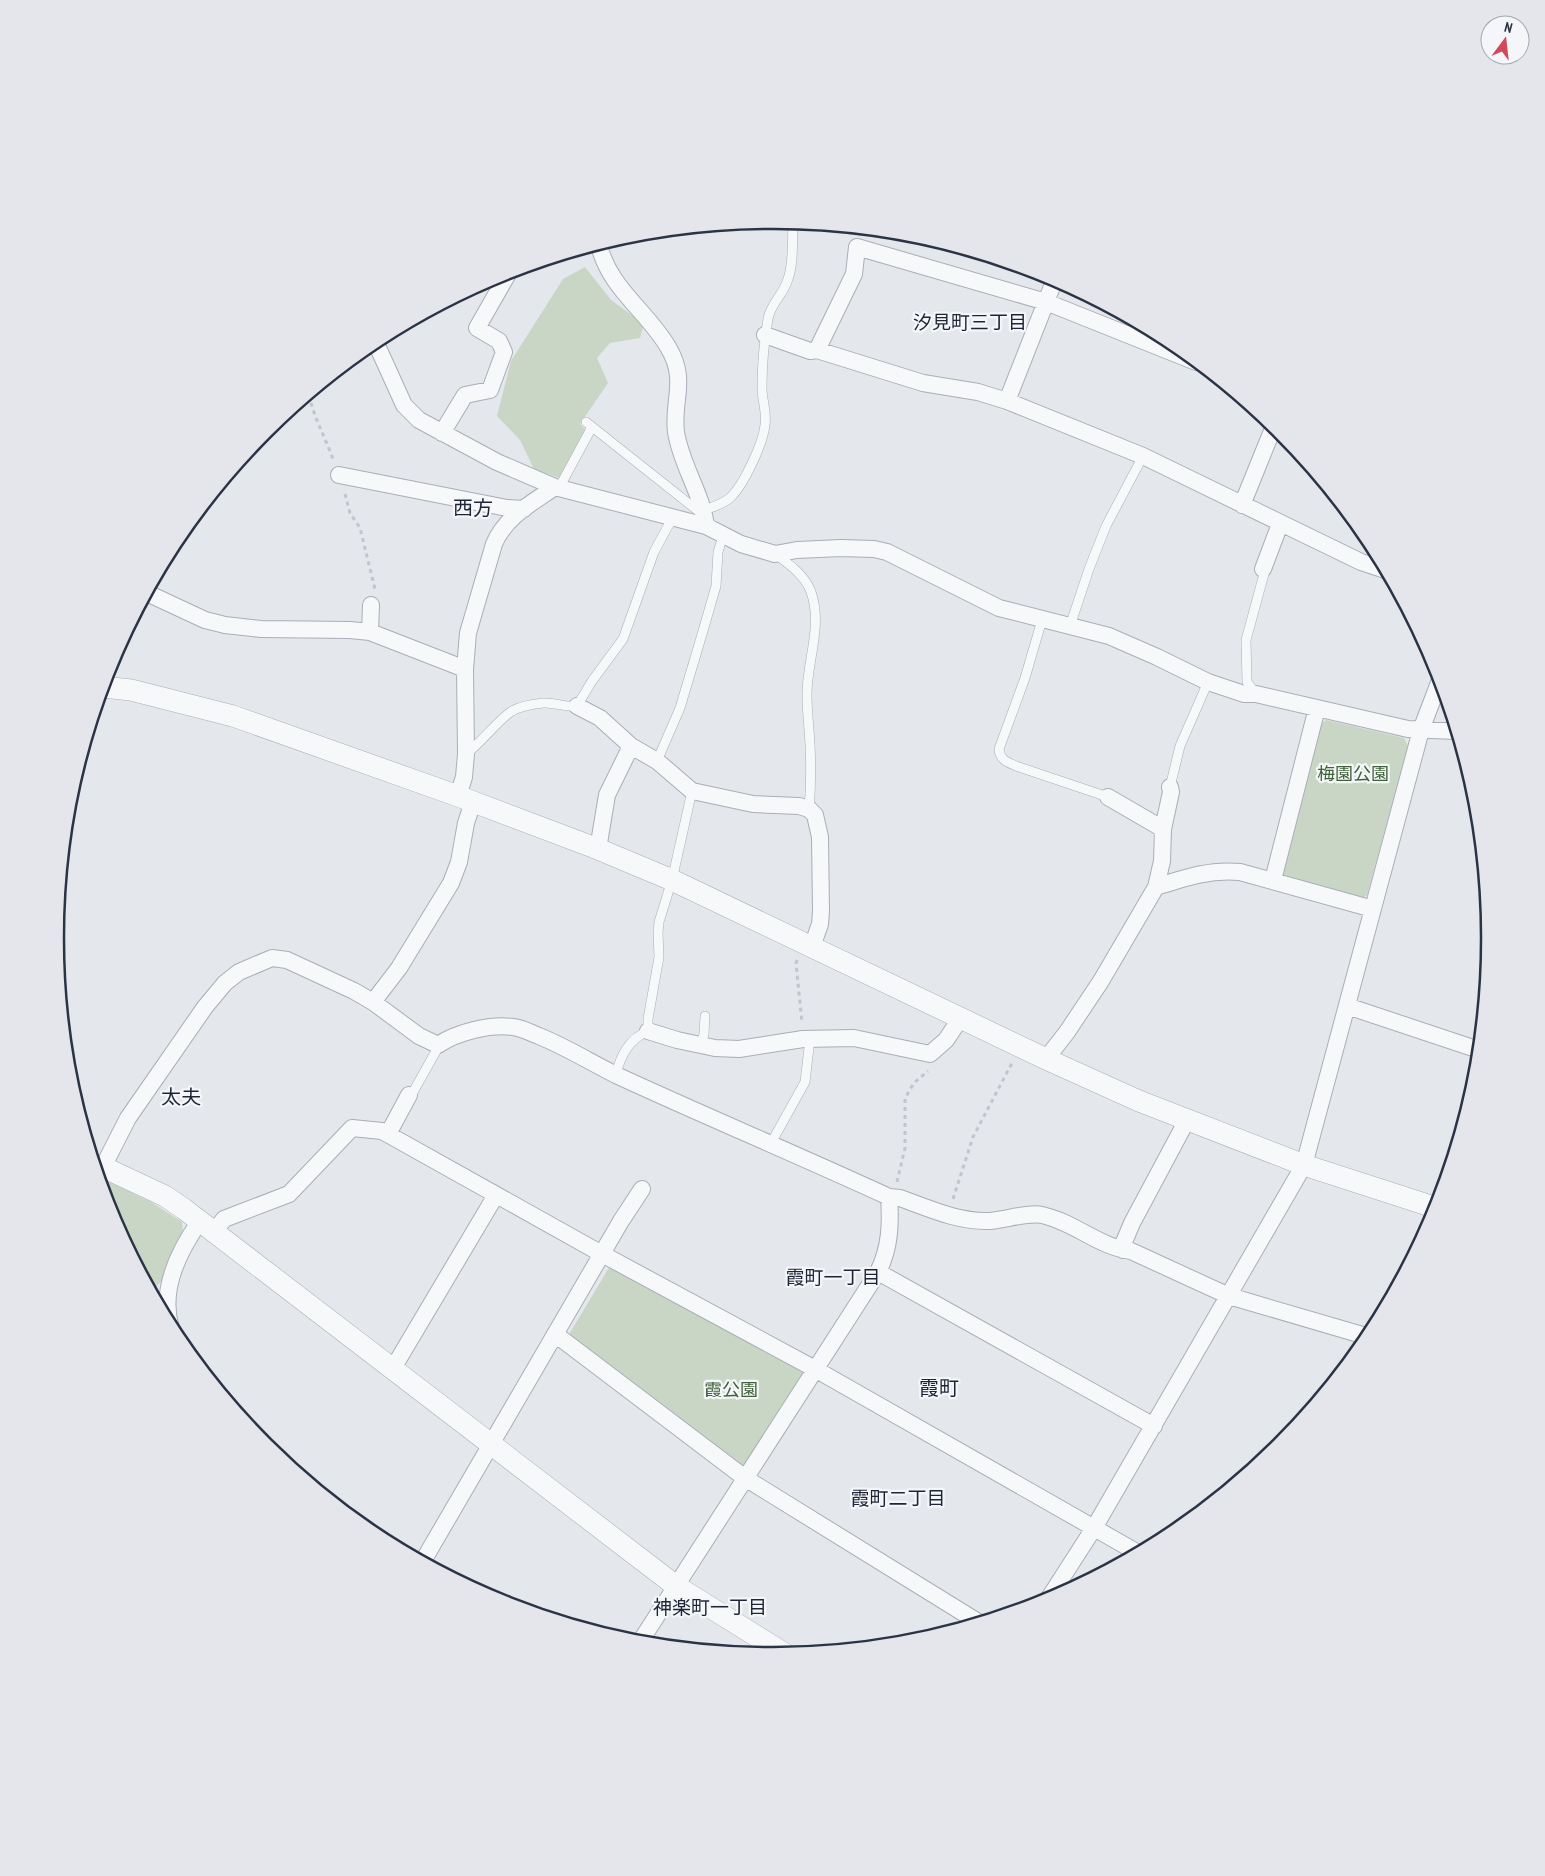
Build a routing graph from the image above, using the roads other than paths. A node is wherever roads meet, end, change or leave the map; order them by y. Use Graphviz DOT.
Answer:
graph roads {
  1 [pos="793,230"];
  2 [pos="602,250"];
  3 [pos="503,282"];
  4 [pos="1052,287"];
  5 [pos="1046,302"];
  6 [pos="765,335"];
  7 [pos="379,349"];
  8 [pos="817,350"];
  9 [pos="1169,351"];
  10 [pos="1007,401"];
  11 [pos="442,433"];
  12 [pos="1271,434"];
  13 [pos="1143,456"];
  14 [pos="339,475"];
  15 [pos="557,488"];
  16 [pos="1242,505"];
  17 [pos="524,509"];
  18 [pos="705,517"];
  19 [pos="674,518"];
  20 [pos="1280,524"];
  21 [pos="723,536"];
  22 [pos="775,554"];
  23 [pos="1376,567"];
  24 [pos="1263,569"];
  25 [pos="152,596"];
  26 [pos="370,604"];
  27 [pos="1042,620"];
  28 [pos="1070,626"];
  29 [pos="370,632"];
  30 [pos="465,669"];
  31 [pos="1208,682"];
  32 [pos="110,688"];
  33 [pos="1436,690"];
  34 [pos="1256,694"];
  35 [pos="578,706"];
  36 [pos="1317,708"];
  37 [pos="1421,730"];
  38 [pos="1450,730"];
  39 [pos="631,746"];
  40 [pos="466,754"];
  41 [pos="658,760"];
  42 [pos="1170,787"];
  43 [pos="692,791"];
  44 [pos="1108,797"];
  45 [pos="466,799"];
  46 [pos="809,809"];
  47 [pos="1163,830"];
  48 [pos="598,849"];
  49 [pos="672,880"];
  50 [pos="1273,880"];
  51 [pos="1156,887"];
  52 [pos="1373,909"];
  53 [pos="808,945"];
  54 [pos="373,1002"];
  55 [pos="1347,1006"];
  56 [pos="705,1016"];
  57 [pos="960,1019"];
  58 [pos="648,1031"];
  59 [pos="807,1039"];
  60 [pos="438,1045"];
  61 [pos="701,1045"];
  62 [pos="1472,1048"];
  63 [pos="1046,1059"];
  64 [pos="616,1074"];
  65 [pos="409,1095"];
  66 [pos="1187,1120"];
  67 [pos="388,1134"];
  68 [pos="770,1145"];
  69 [pos="1304,1165"];
  70 [pos="101,1167"];
  71 [pos="103,1171"];
  72 [pos="642,1189"];
  73 [pos="496,1194"];
  74 [pos="891,1197"];
  75 [pos="1428,1205"];
  76 [pos="207,1226"];
  77 [pos="1123,1250"];
  78 [pos="602,1254"];
  79 [pos="878,1272"];
  80 [pos="1229,1296"];
  81 [pos="167,1305"];
  82 [pos="555,1334"];
  83 [pos="1360,1335"];
  84 [pos="814,1369"];
  85 [pos="392,1370"];
  86 [pos="1154,1426"];
  87 [pos="492,1444"];
  88 [pos="745,1478"];
  89 [pos="1094,1528"];
  90 [pos="1132,1549"];
  91 [pos="426,1556"];
  92 [pos="676,1586"];
  93 [pos="1054,1588"];
  94 [pos="972,1618"];
  95 [pos="645,1635"];
  96 [pos="759,1646"];
  1 -- 6 [label="lane"];
  2 -- 18 [label="street"];
  3 -- 11 [label="street"];
  4 -- 5 [label="street"];
  5 -- 8 [label="street"];
  5 -- 9 [label="street"];
  5 -- 10 [label="street"];
  6 -- 8 [label="street"];
  6 -- 18 [label="lane"];
  7 -- 11 [label="street"];
  8 -- 10 [label="street"];
  10 -- 13 [label="street"];
  11 -- 15 [label="street"];
  12 -- 16 [label="street"];
  13 -- 16 [label="street"];
  13 -- 28 [label="lane"];
  14 -- 17 [label="street"];
  15 -- 17 [label="street"];
  15 -- 18 [label="lane"];
  15 -- 19 [label="street"];
  16 -- 20 [label="street"];
  17 -- 30 [label="street"];
  18 -- 19 [label="street"];
  18 -- 21 [label="street"];
  19 -- 35 [label="lane"];
  20 -- 23 [label="street"];
  20 -- 24 [label="street"];
  21 -- 22 [label="street"];
  21 -- 41 [label="lane"];
  22 -- 27 [label="street"];
  22 -- 46 [label="lane"];
  24 -- 34 [label="lane"];
  25 -- 29 [label="street"];
  26 -- 29 [label="street"];
  27 -- 28 [label="street"];
  27 -- 44 [label="lane"];
  28 -- 31 [label="street"];
  29 -- 30 [label="street"];
  30 -- 40 [label="street"];
  31 -- 34 [label="street"];
  31 -- 42 [label="lane"];
  32 -- 45 [label="street"];
  33 -- 37 [label="street"];
  34 -- 36 [label="street"];
  35 -- 39 [label="street"];
  35 -- 40 [label="lane"];
  36 -- 37 [label="street"];
  36 -- 50 [label="street"];
  37 -- 38 [label="street"];
  37 -- 52 [label="street"];
  39 -- 41 [label="street"];
  39 -- 48 [label="street"];
  40 -- 45 [label="street"];
  41 -- 43 [label="street"];
  42 -- 47 [label="street"];
  43 -- 46 [label="street"];
  43 -- 49 [label="lane"];
  44 -- 47 [label="street"];
  45 -- 48 [label="street"];
  45 -- 54 [label="street"];
  46 -- 53 [label="street"];
  47 -- 51 [label="street"];
  48 -- 49 [label="street"];
  49 -- 53 [label="street"];
  49 -- 58 [label="lane"];
  50 -- 51 [label="street"];
  50 -- 52 [label="street"];
  51 -- 63 [label="street"];
  52 -- 55 [label="street"];
  53 -- 57 [label="street"];
  54 -- 60 [label="street"];
  54 -- 70 [label="street"];
  55 -- 62 [label="street"];
  55 -- 69 [label="street"];
  56 -- 61 [label="lane"];
  57 -- 59 [label="street"];
  57 -- 63 [label="street"];
  58 -- 61 [label="street"];
  58 -- 64 [label="lane"];
  59 -- 61 [label="street"];
  59 -- 68 [label="lane"];
  60 -- 64 [label="street"];
  60 -- 65 [label="lane"];
  63 -- 66 [label="street"];
  64 -- 68 [label="street"];
  65 -- 67 [label="street"];
  66 -- 69 [label="street"];
  66 -- 77 [label="street"];
  67 -- 73 [label="street"];
  67 -- 76 [label="street"];
  68 -- 74 [label="street"];
  69 -- 75 [label="street"];
  69 -- 80 [label="street"];
  71 -- 76 [label="street"];
  72 -- 78 [label="street"];
  73 -- 78 [label="street"];
  73 -- 85 [label="street"];
  74 -- 77 [label="street"];
  74 -- 79 [label="street"];
  76 -- 81 [label="street"];
  76 -- 85 [label="street"];
  77 -- 80 [label="street"];
  78 -- 82 [label="street"];
  78 -- 84 [label="street"];
  79 -- 84 [label="street"];
  79 -- 86 [label="street"];
  80 -- 83 [label="street"];
  80 -- 86 [label="street"];
  82 -- 87 [label="street"];
  82 -- 88 [label="street"];
  84 -- 88 [label="street"];
  84 -- 89 [label="street"];
  85 -- 87 [label="street"];
  86 -- 89 [label="street"];
  87 -- 91 [label="street"];
  87 -- 92 [label="street"];
  88 -- 92 [label="street"];
  88 -- 94 [label="street"];
  89 -- 90 [label="street"];
  89 -- 93 [label="street"];
  92 -- 95 [label="street"];
  92 -- 96 [label="street"];
}
